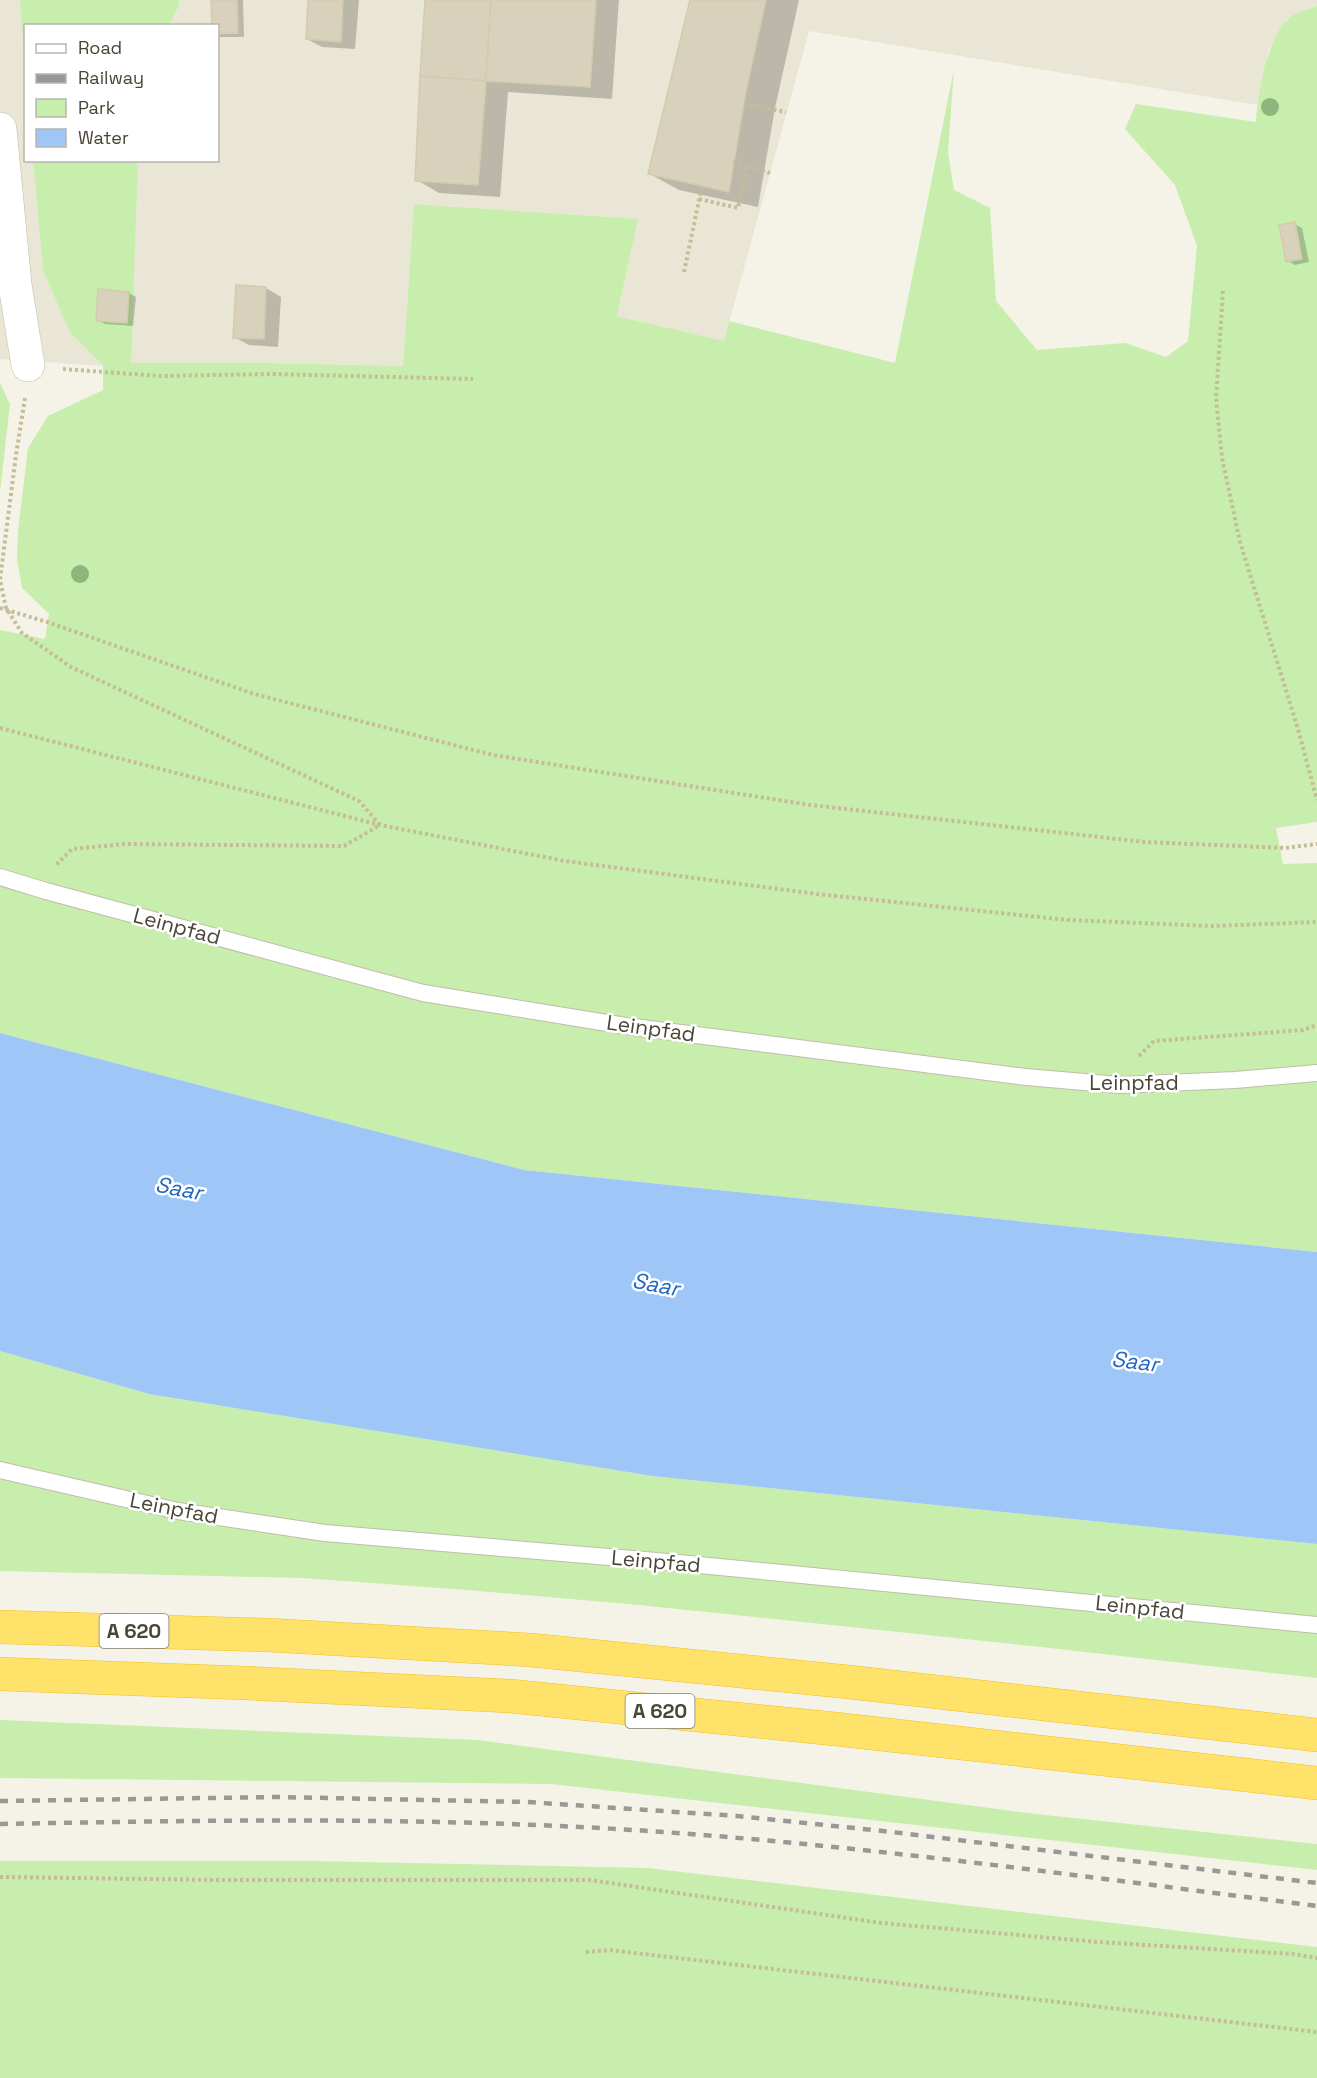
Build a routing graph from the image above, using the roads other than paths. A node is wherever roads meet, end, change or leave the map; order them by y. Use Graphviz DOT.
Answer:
graph roads {
  1 [pos="0,129"];
  2 [pos="28,365"];
  3 [pos="0,877"];
  4 [pos="1317,1073"];
  5 [pos="0,1470"];
  6 [pos="1317,1624"];
  7 [pos="0,1627"];
  8 [pos="0,1674"];
  9 [pos="1317,1735"];
  10 [pos="1317,1783"];
  1 -- 2 [label="street"];
  3 -- 4 [label="lane, Leinpfad"];
  5 -- 6 [label="lane, Leinpfad"];
  7 -- 9 [label="highway, A 620"];
  8 -- 10 [label="highway, A 620"];
}
